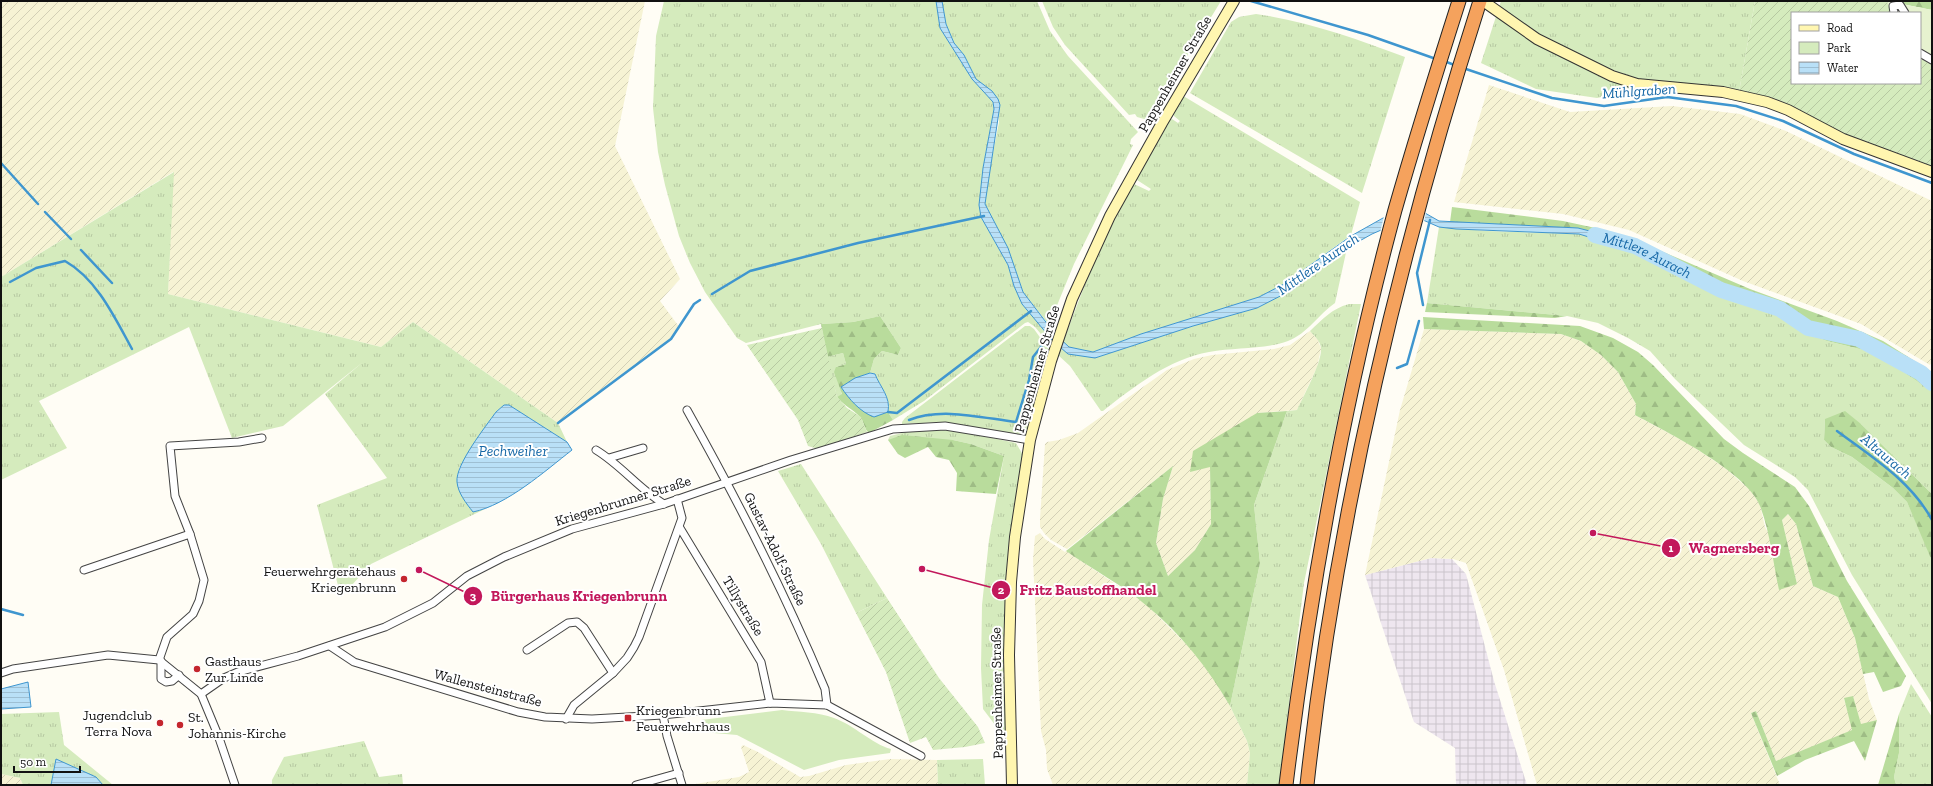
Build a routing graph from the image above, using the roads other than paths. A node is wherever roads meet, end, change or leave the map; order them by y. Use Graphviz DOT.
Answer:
graph roads {
  1 [pos="1234,1"];
  2 [pos="1458,1"];
  3 [pos="1480,1"];
  4 [pos="1483,1"];
  5 [pos="1894,12"];
  6 [pos="1904,12"];
  7 [pos="1921,54"];
  8 [pos="1932,60"];
  9 [pos="1932,172"];
  10 [pos="687,410"];
  11 [pos="262,438"];
  12 [pos="1030,440"];
  13 [pos="643,448"];
  14 [pos="596,450"];
  15 [pos="609,458"];
  16 [pos="728,482"];
  17 [pos="677,499"];
  18 [pos="664,504"];
  19 [pos="680,528"];
  20 [pos="190,534"];
  21 [pos="84,570"];
  22 [pos="330,646"];
  23 [pos="527,650"];
  24 [pos="160,661"];
  25 [pos="1,673"];
  26 [pos="613,673"];
  27 [pos="179,675"];
  28 [pos="201,694"];
  29 [pos="770,703"];
  30 [pos="826,705"];
  31 [pos="663,715"];
  32 [pos="566,719"];
  33 [pos="921,756"];
  34 [pos="679,773"];
  35 [pos="235,785"];
  36 [pos="636,785"];
  37 [pos="682,785"];
  38 [pos="1012,785"];
  39 [pos="1286,785"];
  40 [pos="1307,785"];
  1 -- 12 [label="street, Pappenheimer Straße"];
  2 -- 39 [label="highway"];
  3 -- 40 [label="highway"];
  4 -- 9 [label="street"];
  5 -- 6 [label="street"];
  7 -- 8 [label="street"];
  10 -- 16 [label="street, Gustav-Adolf-Straße"];
  11 -- 20 [label="street"];
  12 -- 16 [label="street, Kriegenbrunner Straße"];
  12 -- 38 [label="street, Pappenheimer Straße"];
  13 -- 15 [label="street"];
  14 -- 15 [label="street"];
  15 -- 18 [label="street"];
  16 -- 17 [label="street, Kriegenbrunner Straße"];
  16 -- 30 [label="street, Gustav-Adolf-Straße"];
  17 -- 18 [label="street, Kriegenbrunner Straße"];
  17 -- 19 [label="street"];
  18 -- 22 [label="street, Kriegenbrunner Straße"];
  19 -- 26 [label="street"];
  19 -- 29 [label="street, Tillystraße"];
  20 -- 21 [label="street"];
  20 -- 24 [label="street"];
  22 -- 28 [label="street, Kriegenbrunner Straße"];
  22 -- 32 [label="street, Wallensteinstraße"];
  23 -- 26 [label="street"];
  24 -- 25 [label="street"];
  24 -- 27 [label="street"];
  24 -- 27 [label="street"];
  26 -- 32 [label="street"];
  27 -- 28 [label="street"];
  28 -- 35 [label="street"];
  29 -- 30 [label="street, Wallensteinstraße"];
  29 -- 31 [label="street, Wallensteinstraße"];
  30 -- 33 [label="street, Wallensteinstraße"];
  31 -- 32 [label="street, Wallensteinstraße"];
  31 -- 34 [label="street"];
  34 -- 36 [label="street"];
  34 -- 37 [label="street"];
}
